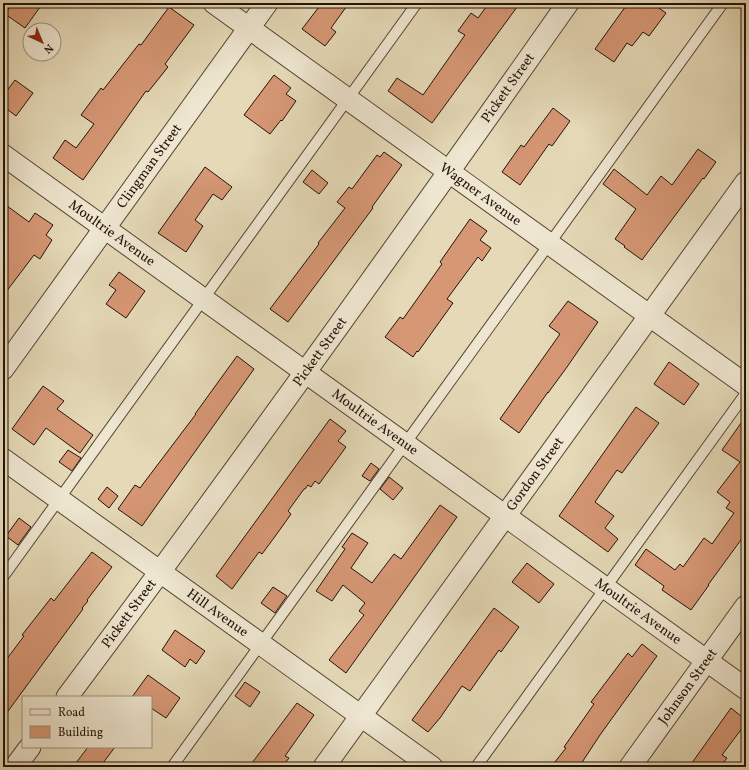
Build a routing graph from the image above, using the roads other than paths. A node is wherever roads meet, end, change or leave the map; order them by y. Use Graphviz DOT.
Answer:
graph roads {
  1 [pos="214,3"];
  2 [pos="267,3"];
  3 [pos="417,3"];
  4 [pos="568,3"];
  5 [pos="723,3"];
  6 [pos="249,28"];
  7 [pos="348,99"];
  8 [pos="3,155"];
  9 [pos="449,172"];
  10 [pos="746,182"];
  11 [pos="105,228"];
  12 [pos="549,244"];
  13 [pos="203,299"];
  14 [pos="650,316"];
  15 [pos="3,370"];
  16 [pos="305,372"];
  17 [pos="746,385"];
  18 [pos="746,393"];
  19 [pos="405,444"];
  20 [pos="3,459"];
  21 [pos="59,499"];
  22 [pos="505,516"];
  23 [pos="161,572"];
  24 [pos="3,577"];
  25 [pos="605,588"];
  26 [pos="746,606"];
  27 [pos="261,644"];
  28 [pos="706,661"];
  29 [pos="746,689"];
  30 [pos="68,696"];
  31 [pos="361,716"];
  32 [pos="29,748"];
  33 [pos="3,765"];
  34 [pos="6,767"];
  35 [pos="15,767"];
  36 [pos="172,767"];
  37 [pos="324,767"];
  38 [pos="432,767"];
  39 [pos="476,767"];
  40 [pos="630,767"];
  1 -- 6 [label="street, Wagner Avenue"];
  2 -- 6 [label="street, Clingman Street"];
  3 -- 7 [label="lane"];
  4 -- 9 [label="street, Pickett Street"];
  5 -- 12 [label="lane"];
  6 -- 7 [label="street, Wagner Avenue"];
  6 -- 11 [label="street, Clingman Street"];
  7 -- 9 [label="street, Wagner Avenue"];
  7 -- 13 [label="lane"];
  8 -- 11 [label="street, Moultrie Avenue"];
  9 -- 12 [label="street, Wagner Avenue"];
  9 -- 16 [label="street, Pickett Street"];
  10 -- 14 [label="street, Gordon Street"];
  11 -- 13 [label="street, Moultrie Avenue"];
  11 -- 15 [label="street, Clingman Street"];
  12 -- 14 [label="street, Wagner Avenue"];
  12 -- 19 [label="lane"];
  13 -- 16 [label="street, Moultrie Avenue"];
  13 -- 21 [label="lane"];
  14 -- 17 [label="street, Wagner Avenue"];
  14 -- 22 [label="street, Gordon Street"];
  16 -- 19 [label="street, Moultrie Avenue"];
  16 -- 23 [label="street, Pickett Street"];
  18 -- 25 [label="lane"];
  19 -- 22 [label="street, Moultrie Avenue"];
  19 -- 27 [label="lane"];
  20 -- 21 [label="street, Hill Avenue"];
  21 -- 23 [label="street, Hill Avenue"];
  21 -- 24 [label="lane"];
  22 -- 25 [label="street, Moultrie Avenue"];
  22 -- 31 [label="street, Gordon Street"];
  23 -- 27 [label="street, Hill Avenue"];
  23 -- 30 [label="street, Pickett Street"];
  25 -- 28 [label="street, Moultrie Avenue"];
  25 -- 39 [label="lane"];
  26 -- 28 [label="street, Johnson Street"];
  27 -- 31 [label="street, Hill Avenue"];
  27 -- 36 [label="lane"];
  28 -- 29 [label="street, Moultrie Avenue"];
  28 -- 40 [label="street, Johnson Street"];
  31 -- 37 [label="street, Gordon Street"];
  31 -- 38 [label="street, Hill Avenue"];
  32 -- 35 [label="street"];
  33 -- 34 [label="street"];
}
